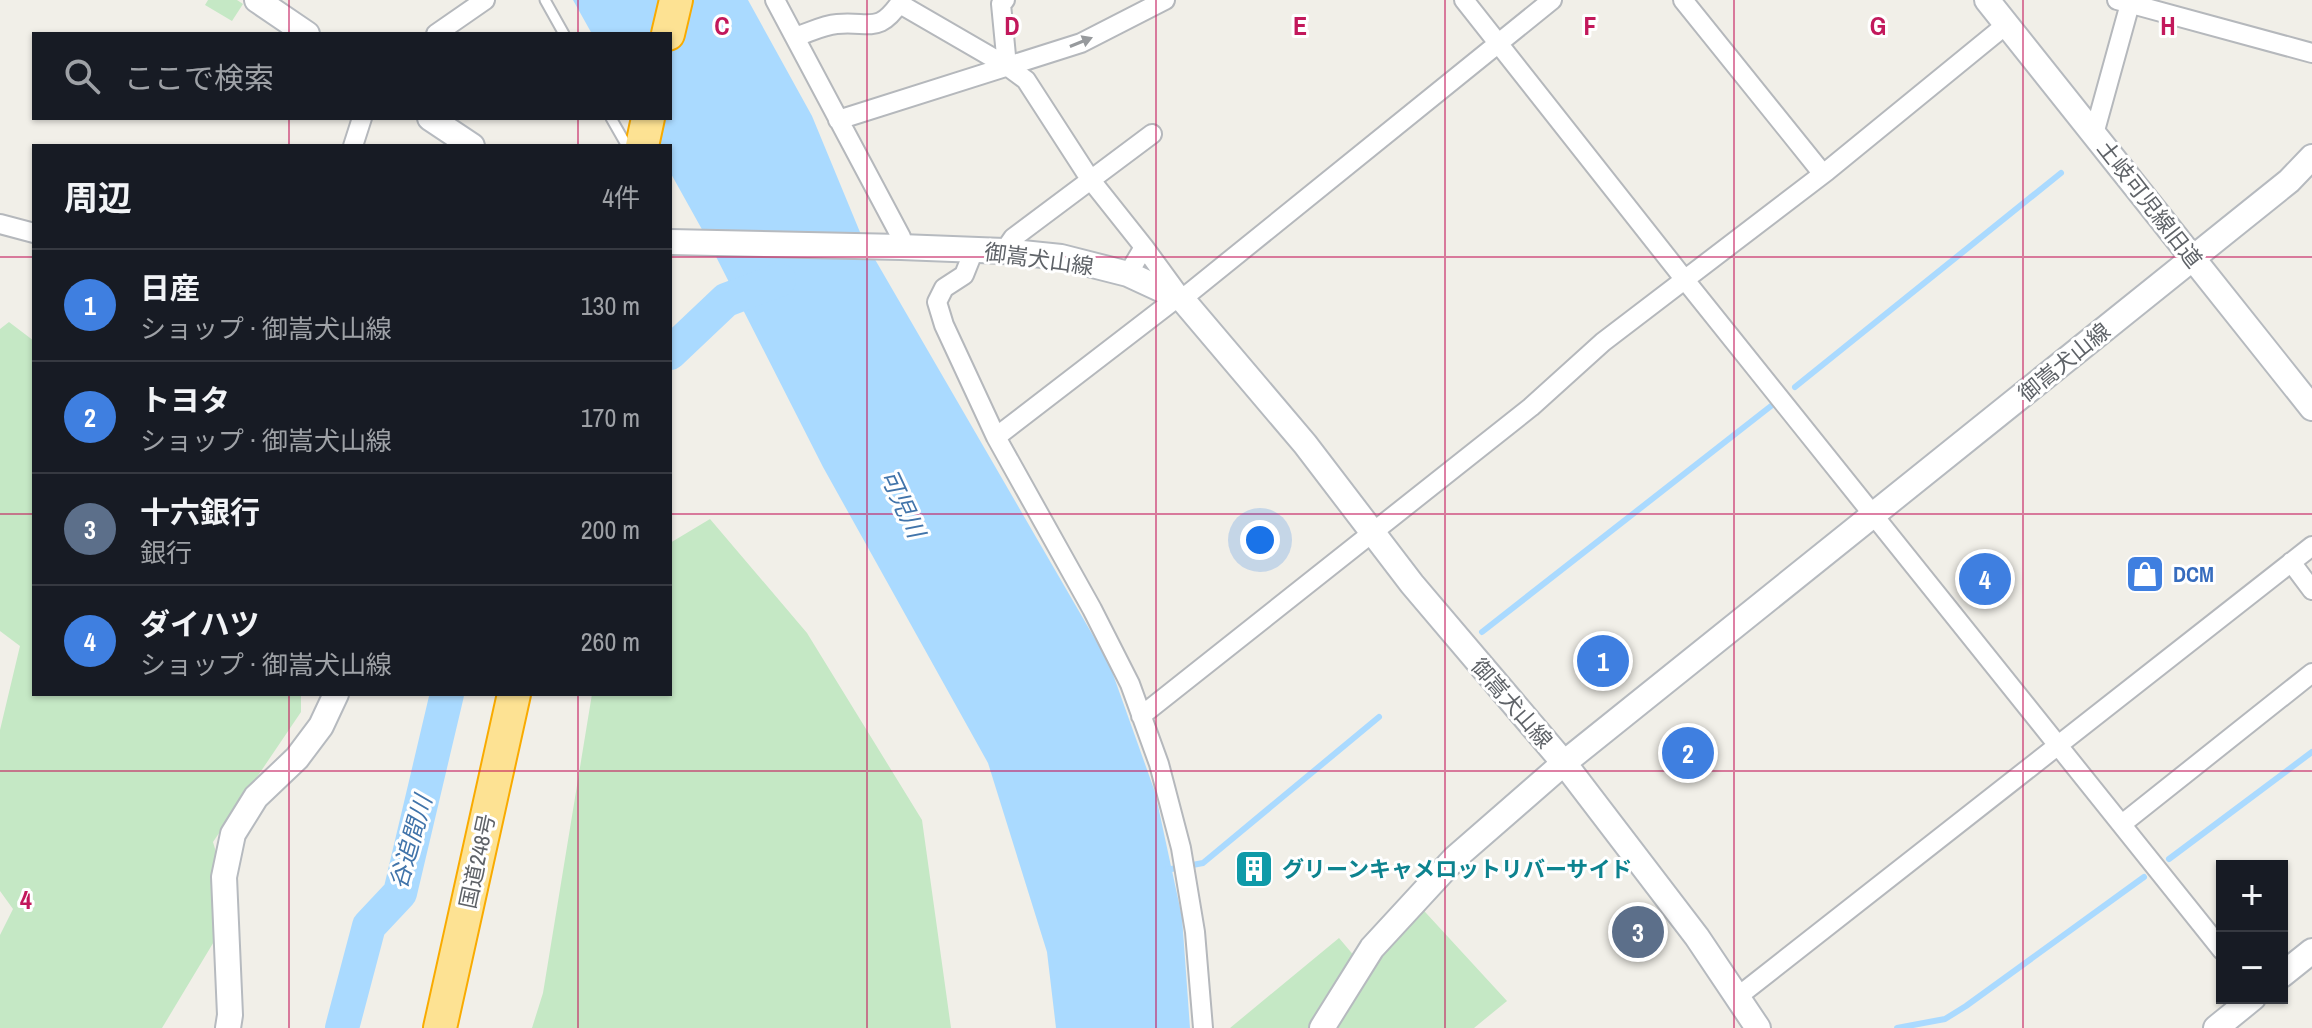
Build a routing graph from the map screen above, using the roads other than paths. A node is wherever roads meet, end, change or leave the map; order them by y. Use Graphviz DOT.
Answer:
graph roads {
  1 [pos="257,0"];
  2 [pos="485,0"];
  3 [pos="545,0"];
  4 [pos="676,0"];
  5 [pos="775,0"];
  6 [pos="1005,0"];
  7 [pos="1165,0"];
  8 [pos="1464,0"];
  9 [pos="1552,0"];
  10 [pos="1683,0"];
  11 [pos="1987,0"];
  12 [pos="2126,1"];
  13 [pos="901,2"];
  14 [pos="2007,24"];
  15 [pos="304,32"];
  16 [pos="439,32"];
  17 [pos="563,32"];
  18 [pos="668,32"];
  19 [pos="795,37"];
  20 [pos="1499,42"];
  21 [pos="2312,53"];
  22 [pos="1007,66"];
  23 [pos="361,120"];
  24 [pos="433,120"];
  25 [pos="612,120"];
  26 [pos="648,120"];
  27 [pos="838,120"];
  28 [pos="1152,134"];
  29 [pos="2094,134"];
  30 [pos="354,144"];
  31 [pos="469,144"];
  32 [pos="626,144"];
  33 [pos="642,144"];
  34 [pos="2312,157"];
  35 [pos="1823,174"];
  36 [pos="1090,179"];
  37 [pos="0,224"];
  38 [pos="32,232"];
  39 [pos="673,242"];
  40 [pos="901,247"];
  41 [pos="1144,247"];
  42 [pos="974,250"];
  43 [pos="1004,251"];
  44 [pos="2193,258"];
  45 [pos="1128,274"];
  46 [pos="1685,280"];
  47 [pos="1180,298"];
  48 [pos="2312,408"];
  49 [pos="996,437"];
  50 [pos="1873,517"];
  51 [pos="1372,534"];
  52 [pos="2312,546"];
  53 [pos="2291,562"];
  54 [pos="2312,590"];
  55 [pos="2312,673"];
  56 [pos="335,696"];
  57 [pos="514,696"];
  58 [pos="1141,716"];
  59 [pos="2059,745"];
  60 [pos="1564,763"];
  61 [pos="2122,824"];
  62 [pos="2216,942"];
  63 [pos="2312,951"];
  64 [pos="2288,970"];
  65 [pos="1736,998"];
  66 [pos="2246,1004"];
  67 [pos="228,1028"];
  68 [pos="440,1028"];
  69 [pos="1203,1028"];
  70 [pos="1322,1028"];
  71 [pos="1758,1028"];
  72 [pos="2216,1028"];
  1 -- 15 [label="main road"];
  2 -- 16 [label="street"];
  3 -- 17 [label="lane"];
  4 -- 18 [label="highway"];
  5 -- 19 [label="street"];
  6 -- 22 [label="street"];
  22 -- 7 [label="street, one-way"];
  8 -- 20 [label="street"];
  9 -- 20 [label="street"];
  10 -- 35 [label="street"];
  11 -- 14 [label="main road, 土岐可児線旧道"];
  12 -- 21 [label="street"];
  12 -- 29 [label="street"];
  13 -- 19 [label="street"];
  13 -- 22 [label="street"];
  14 -- 29 [label="main road, 土岐可児線旧道"];
  14 -- 35 [label="street"];
  19 -- 27 [label="street"];
  20 -- 46 [label="street"];
  20 -- 47 [label="street"];
  22 -- 27 [label="street"];
  22 -- 36 [label="street"];
  23 -- 30 [label="street"];
  24 -- 31 [label="main road"];
  25 -- 32 [label="lane"];
  26 -- 33 [label="highway"];
  27 -- 40 [label="street"];
  28 -- 36 [label="street"];
  29 -- 44 [label="main road, 土岐可児線旧道"];
  34 -- 44 [label="main road, 御嵩犬山線"];
  35 -- 46 [label="street"];
  36 -- 41 [label="street"];
  36 -- 43 [label="street"];
  37 -- 38 [label="street"];
  39 -- 40 [label="main road, 御嵩犬山線"];
  40 -- 42 [label="main road, 御嵩犬山線"];
  41 -- 45 [label="street"];
  41 -- 47 [label="street"];
  42 -- 43 [label="main road, 御嵩犬山線"];
  42 -- 49 [label="street"];
  43 -- 45 [label="main road, 御嵩犬山線"];
  44 -- 48 [label="main road, 土岐可児線旧道"];
  44 -- 50 [label="main road, 御嵩犬山線"];
  45 -- 47 [label="main road, 御嵩犬山線"];
  46 -- 50 [label="street"];
  46 -- 51 [label="street"];
  47 -- 49 [label="street"];
  47 -- 51 [label="main road, 御嵩犬山線"];
  49 -- 58 [label="street"];
  50 -- 59 [label="street"];
  50 -- 60 [label="main road, 御嵩犬山線"];
  51 -- 58 [label="street"];
  51 -- 60 [label="main road, 御嵩犬山線"];
  52 -- 53 [label="street"];
  53 -- 54 [label="street"];
  53 -- 59 [label="street"];
  55 -- 61 [label="street"];
  56 -- 67 [label="main road"];
  57 -- 68 [label="highway, 国道248号"];
  58 -- 69 [label="street"];
  59 -- 61 [label="street"];
  59 -- 65 [label="street"];
  60 -- 65 [label="main road"];
  60 -- 70 [label="main road"];
  61 -- 62 [label="street"];
  63 -- 64 [label="main road"];
  65 -- 71 [label="main road"];
  66 -- 72 [label="main road"];
}
